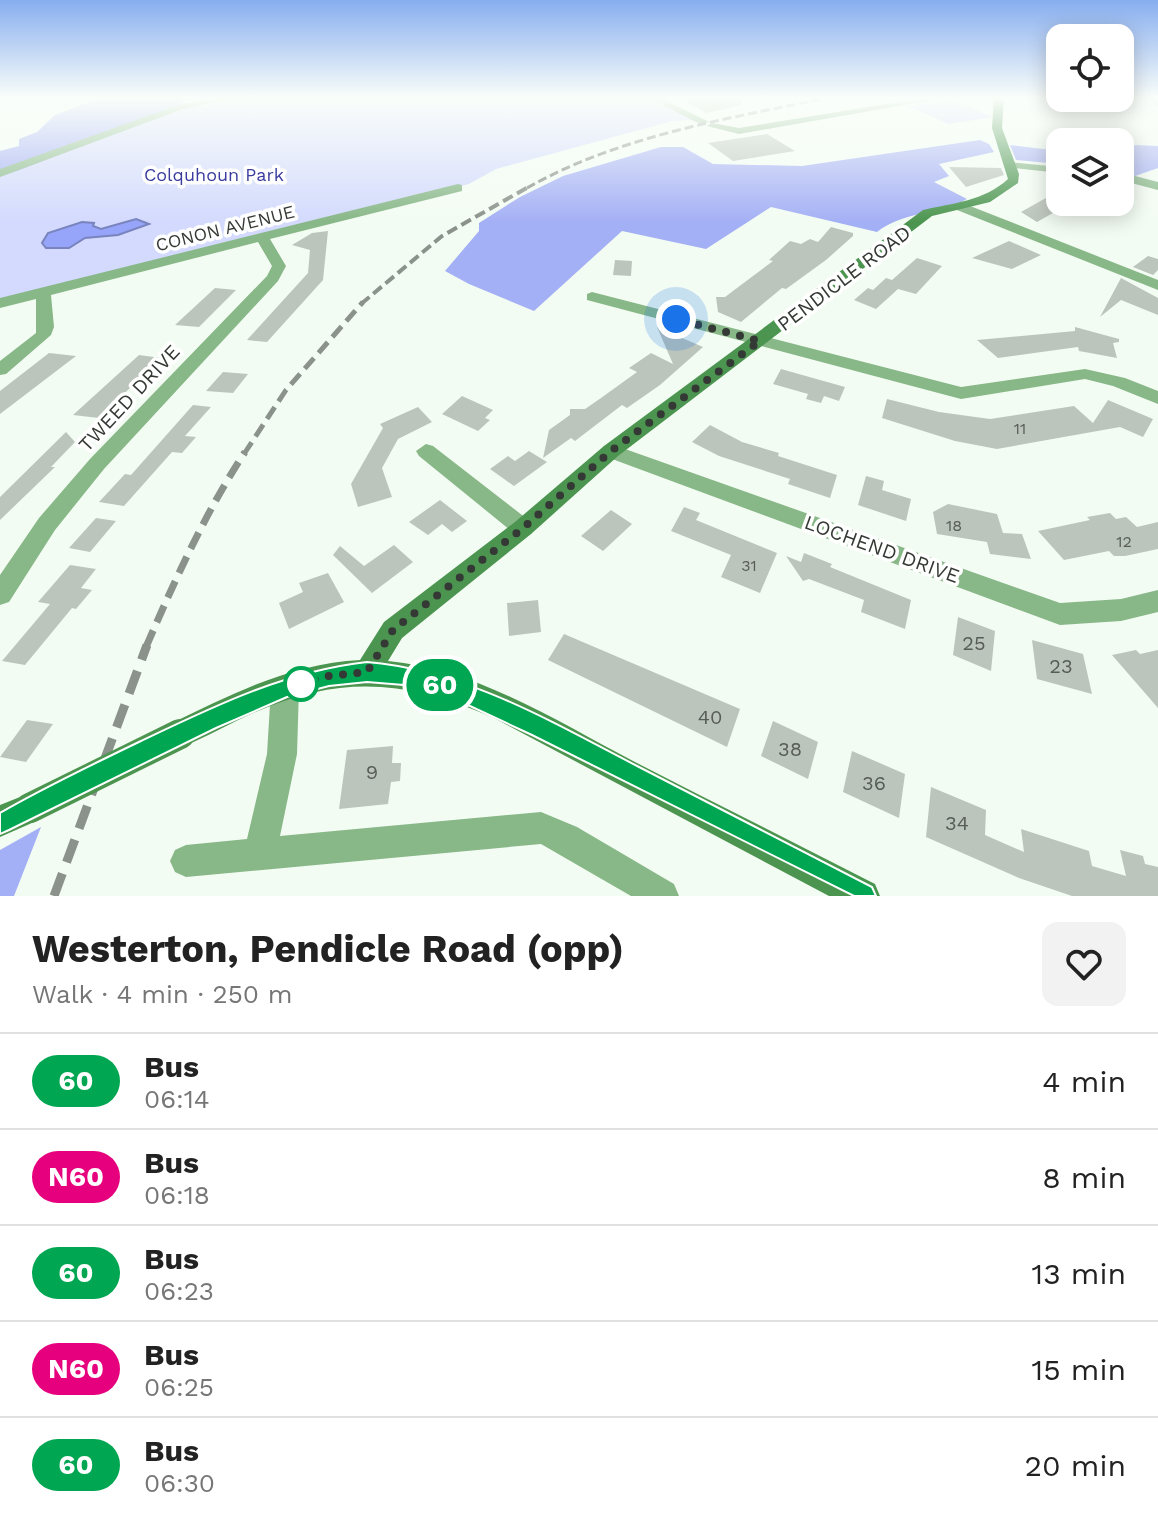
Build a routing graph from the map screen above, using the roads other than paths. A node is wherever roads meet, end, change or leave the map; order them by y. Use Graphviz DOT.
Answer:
graph roads {
  1 [pos="94,139"];
  2 [pos="1001,139"];
  3 [pos="1009,165"];
  4 [pos="1046,169"];
  5 [pos="0,173"];
  6 [pos="1134,180"];
  7 [pos="1158,186"];
  8 [pos="458,188"];
  9 [pos="961,207"];
  10 [pos="262,237"];
  11 [pos="1158,285"];
  12 [pos="43,292"];
  13 [pos="592,297"];
  14 [pos="0,303"];
  15 [pos="760,341"];
  16 [pos="0,370"];
  17 [pos="1158,398"];
  18 [pos="426,451"];
  19 [pos="611,451"];
  20 [pos="523,528"];
  21 [pos="0,595"];
  22 [pos="1158,601"];
  23 [pos="367,672"];
  24 [pos="285,688"];
  25 [pos="0,821"];
  26 [pos="260,854"];
  27 [pos="186,861"];
  28 [pos="662,896"];
  29 [pos="863,896"];
  1 -- 5 [label="street"];
  2 -- 3 [label="street"];
  3 -- 4 [label="street"];
  3 -- 9 [label="street, PENDICLE ROAD"];
  6 -- 7 [label="street"];
  8 -- 10 [label="street, CONON AVENUE"];
  9 -- 11 [label="street"];
  9 -- 15 [label="street, PENDICLE ROAD"];
  10 -- 12 [label="street, CONON AVENUE"];
  10 -- 21 [label="street, TWEED DRIVE"];
  12 -- 14 [label="street, CONON AVENUE"];
  12 -- 16 [label="street"];
  13 -- 15 [label="street"];
  15 -- 17 [label="street"];
  15 -- 19 [label="street, PENDICLE ROAD"];
  18 -- 20 [label="street"];
  19 -- 20 [label="street, PENDICLE ROAD"];
  19 -- 22 [label="street, LOCHEND DRIVE"];
  20 -- 23 [label="street, PENDICLE ROAD"];
  23 -- 24 [label="street"];
  23 -- 29 [label="street"];
  24 -- 25 [label="street, bridge"];
  24 -- 26 [label="street"];
  26 -- 27 [label="street"];
  26 -- 28 [label="street"];
}
